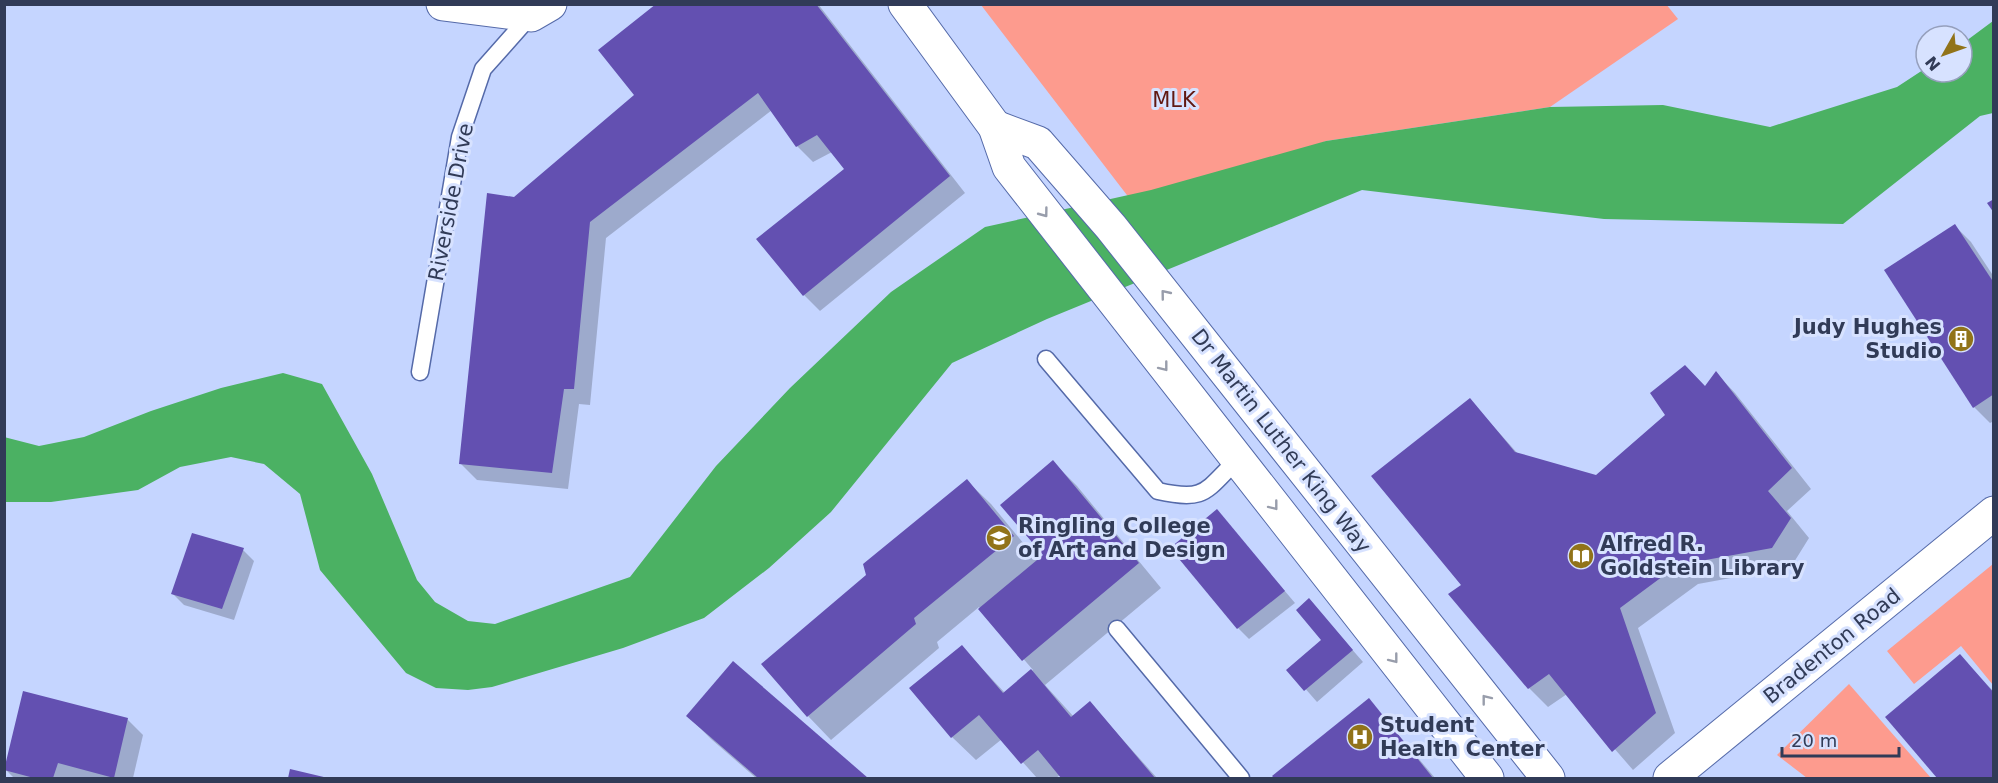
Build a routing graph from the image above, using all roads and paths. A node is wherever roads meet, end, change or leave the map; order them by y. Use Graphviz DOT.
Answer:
graph roads {
  1 [pos="443,4"];
  2 [pos="905,4"];
  3 [pos="540,10"];
  4 [pos="995,127"];
  5 [pos="1046,359"];
  6 [pos="420,372"];
  7 [pos="1238,459"];
  8 [pos="1994,513"];
  9 [pos="1117,629"];
  10 [pos="1241,778"];
  11 [pos="1487,778"];
  12 [pos="1548,778"];
  13 [pos="1670,778"];
  1 -- 3 [label="street, Riverside Drive"];
  2 -- 4 [label="street"];
  3 -- 6 [label="lane, Riverside Drive"];
  4 -- 7 [label="street, one-way"];
  12 -- 4 [label="street, Dr Martin Luther King Way, one-way"];
  5 -- 7 [label="lane"];
  7 -- 11 [label="street, one-way"];
  8 -- 13 [label="street, Bradenton Road"];
  9 -- 10 [label="lane"];
}
